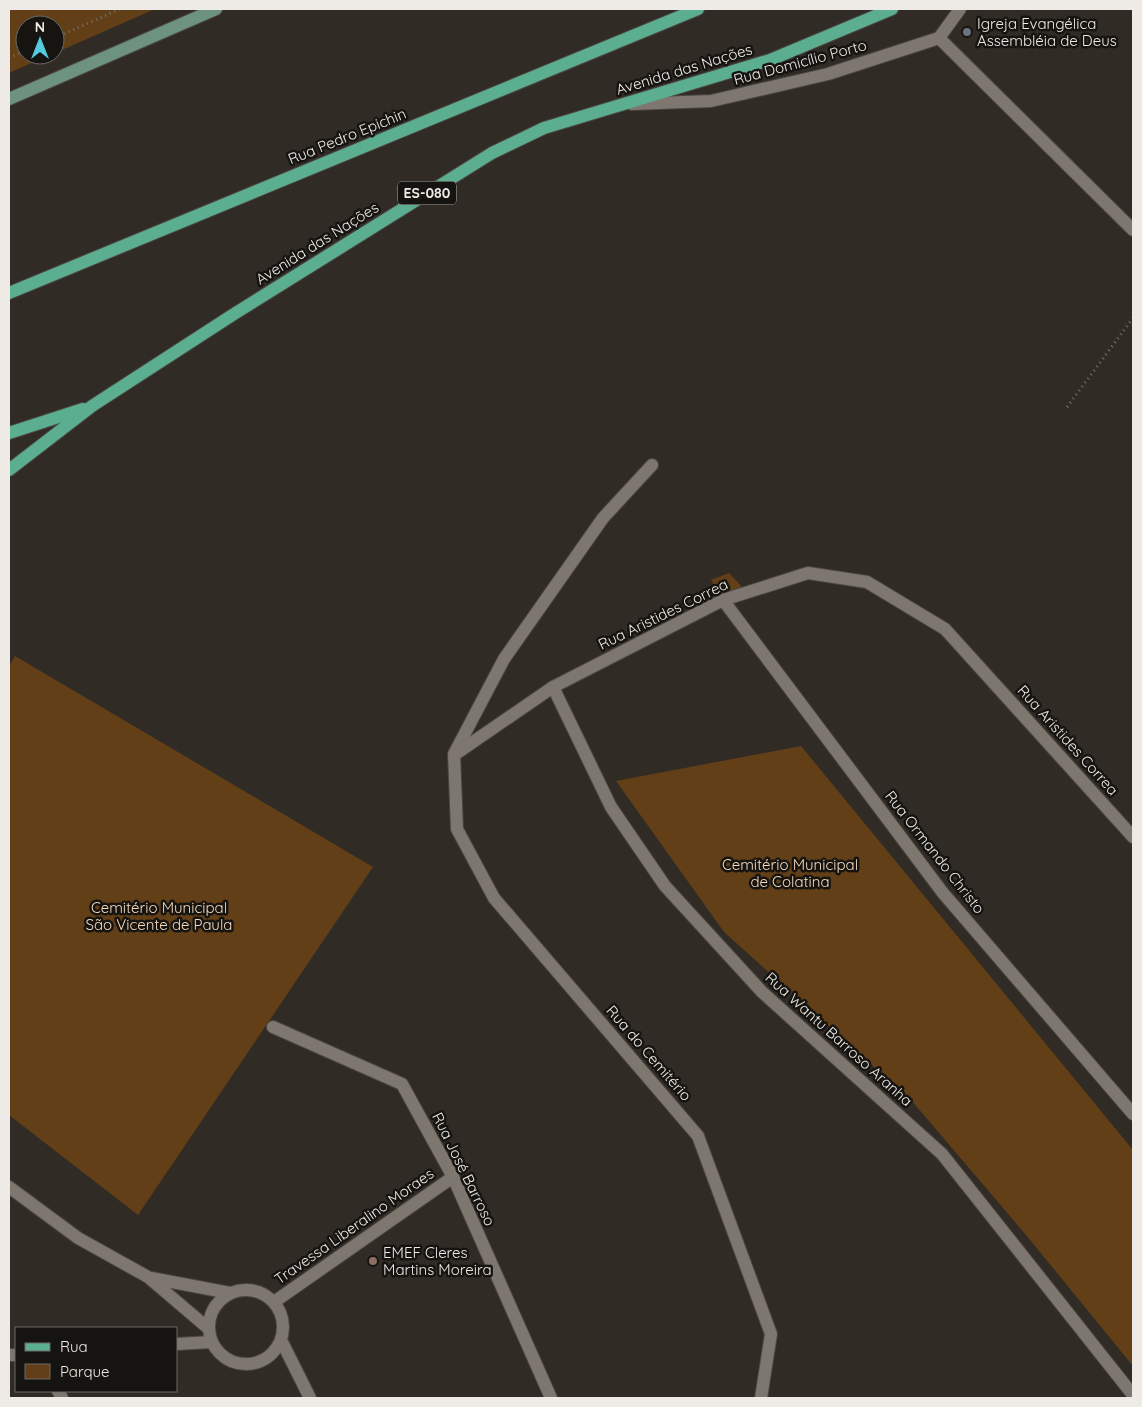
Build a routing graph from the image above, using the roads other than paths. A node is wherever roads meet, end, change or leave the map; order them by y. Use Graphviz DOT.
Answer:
graph roads {
  1 [pos="216,9"];
  2 [pos="698,9"];
  3 [pos="892,9"];
  4 [pos="960,9"];
  5 [pos="939,38"];
  6 [pos="9,99"];
  7 [pos="630,104"];
  8 [pos="1133,230"];
  9 [pos="9,293"];
  10 [pos="92,406"];
  11 [pos="9,433"];
  12 [pos="652,465"];
  13 [pos="9,470"];
  14 [pos="723,600"];
  15 [pos="553,687"];
  16 [pos="454,754"];
  17 [pos="1133,837"];
  18 [pos="273,1027"];
  19 [pos="1133,1114"];
  20 [pos="452,1177"];
  21 [pos="9,1187"];
  22 [pos="148,1277"];
  23 [pos="230,1293"];
  24 [pos="274,1302"];
  25 [pos="209,1329"];
  26 [pos="281,1340"];
  27 [pos="212,1342"];
  28 [pos="178,1344"];
  29 [pos="1133,1395"];
  30 [pos="310,1398"];
  31 [pos="551,1398"];
  32 [pos="761,1398"];
  1 -- 6 [label="street"];
  2 -- 9 [label="main road, Rua Pedro Epichin"];
  3 -- 7 [label="main road, Avenida das Nações / ES-080"];
  4 -- 5 [label="street"];
  5 -- 7 [label="street, Rua Domicílio Porto"];
  5 -- 8 [label="street"];
  7 -- 10 [label="main road, Avenida das Nações / ES-080"];
  10 -- 11 [label="main road"];
  10 -- 13 [label="main road, Avenida das Nações / ES-080"];
  12 -- 16 [label="street"];
  14 -- 15 [label="street, Rua Aristides Correa"];
  14 -- 17 [label="street, Rua Aristides Correa"];
  14 -- 19 [label="street, Rua Ormando Christo"];
  15 -- 16 [label="street, Rua Aristides Correa"];
  15 -- 29 [label="street, Rua Wantu Barroso Aranha"];
  16 -- 32 [label="street, Rua do Cemitério"];
  18 -- 20 [label="street, Rua José Barroso"];
  20 -- 24 [label="street, Travessa Liberalino Moraes"];
  20 -- 31 [label="street, Rua José Barroso"];
  21 -- 22 [label="street"];
  22 -- 23 [label="street"];
  22 -- 25 [label="street"];
  23 -- 24 [label="street"];
  23 -- 25 [label="street"];
  24 -- 26 [label="street"];
  25 -- 27 [label="street"];
  26 -- 27 [label="street"];
  26 -- 30 [label="street"];
  27 -- 28 [label="street"];
}
